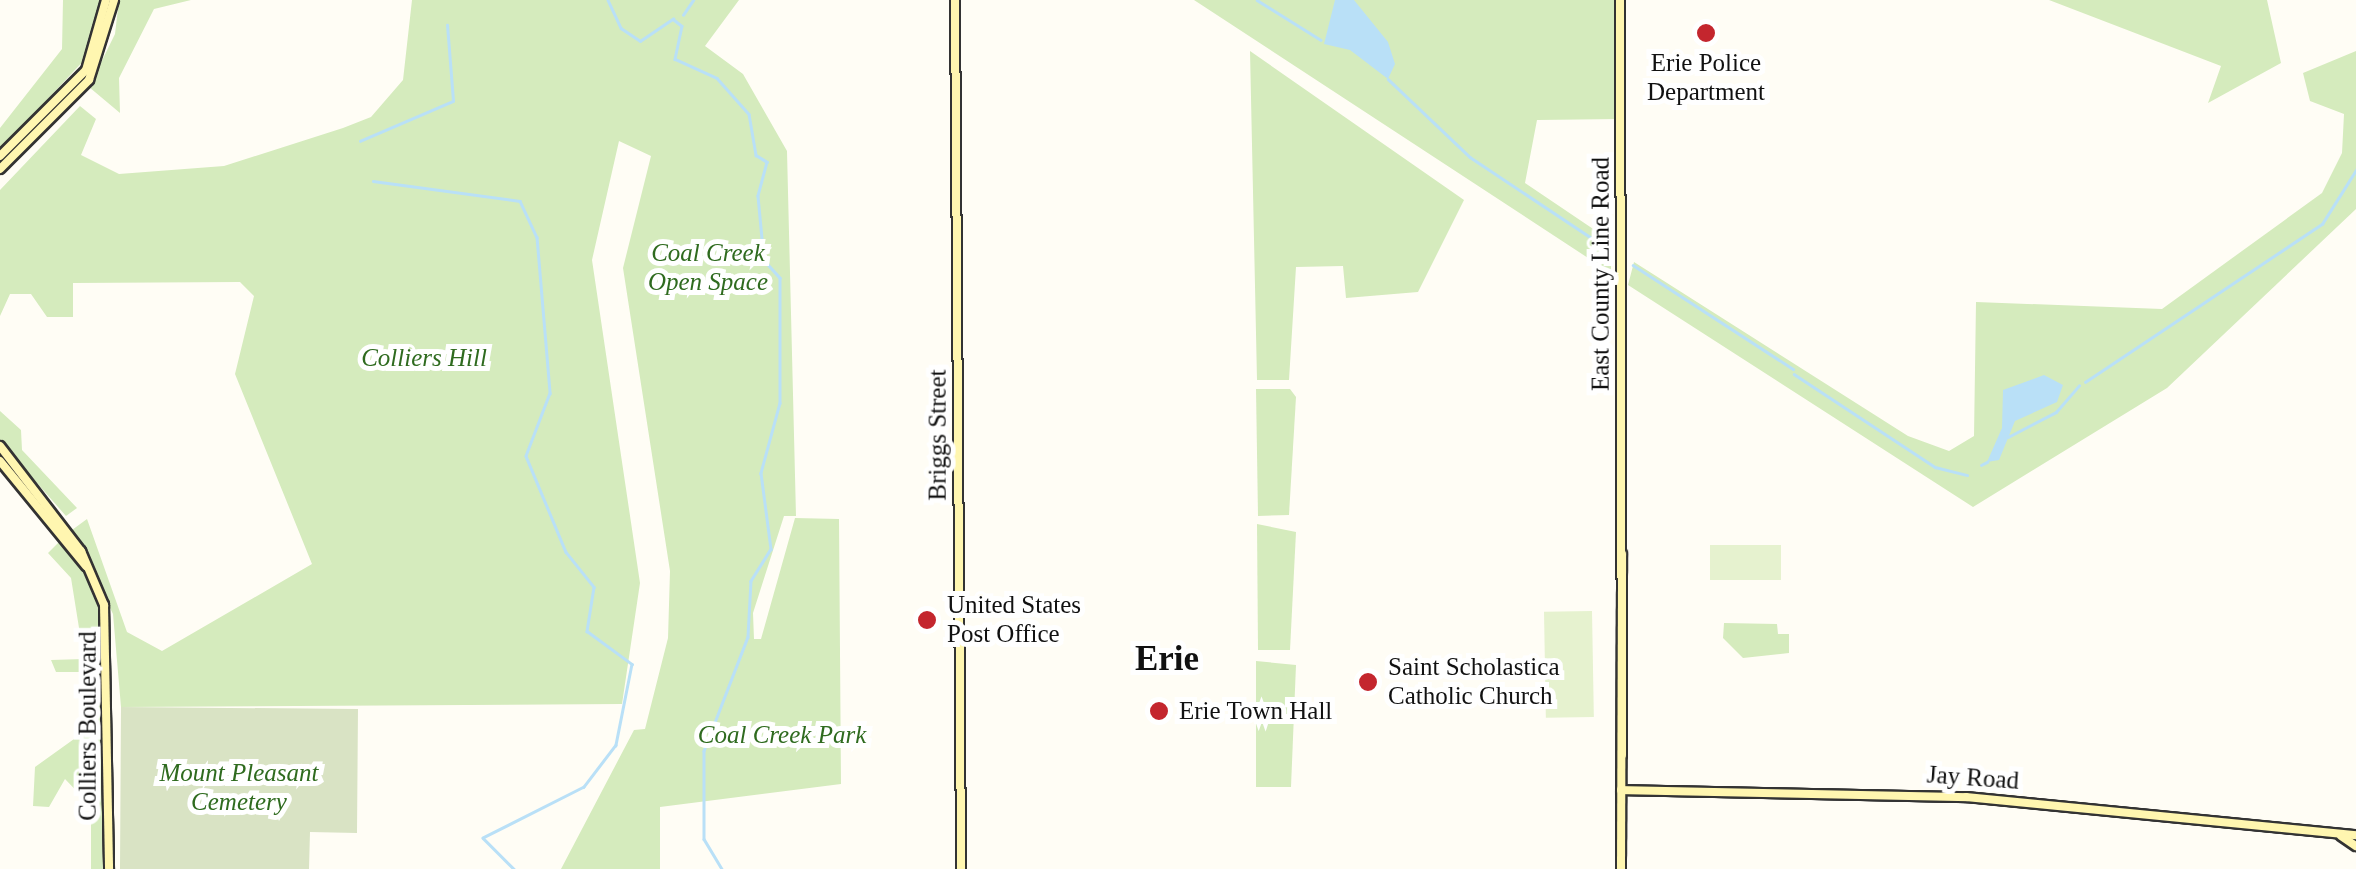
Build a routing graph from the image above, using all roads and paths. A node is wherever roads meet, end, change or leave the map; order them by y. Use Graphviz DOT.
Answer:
graph roads {
  1 [pos="106,0"];
  2 [pos="114,0"];
  3 [pos="954,0"];
  4 [pos="1620,0"];
  5 [pos="0,156"];
  6 [pos="0,170"];
  7 [pos="0,446"];
  8 [pos="0,461"];
  9 [pos="98,585"];
  10 [pos="1621,790"];
  11 [pos="2322,830"];
  12 [pos="2356,835"];
  13 [pos="2356,846"];
  14 [pos="109,869"];
  15 [pos="961,869"];
  16 [pos="1621,869"];
  1 -- 5 [label="street"];
  2 -- 6 [label="street"];
  3 -- 15 [label="street, Briggs Street"];
  4 -- 10 [label="street, East County Line Road"];
  7 -- 9 [label="street, Colliers Boulevard"];
  8 -- 9 [label="street, Colliers Boulevard"];
  9 -- 14 [label="street, Colliers Boulevard"];
  10 -- 11 [label="street, Jay Road"];
  10 -- 16 [label="street, East County Line Road"];
  11 -- 12 [label="street, Jay Road"];
  11 -- 13 [label="street, Jay Road"];
}
